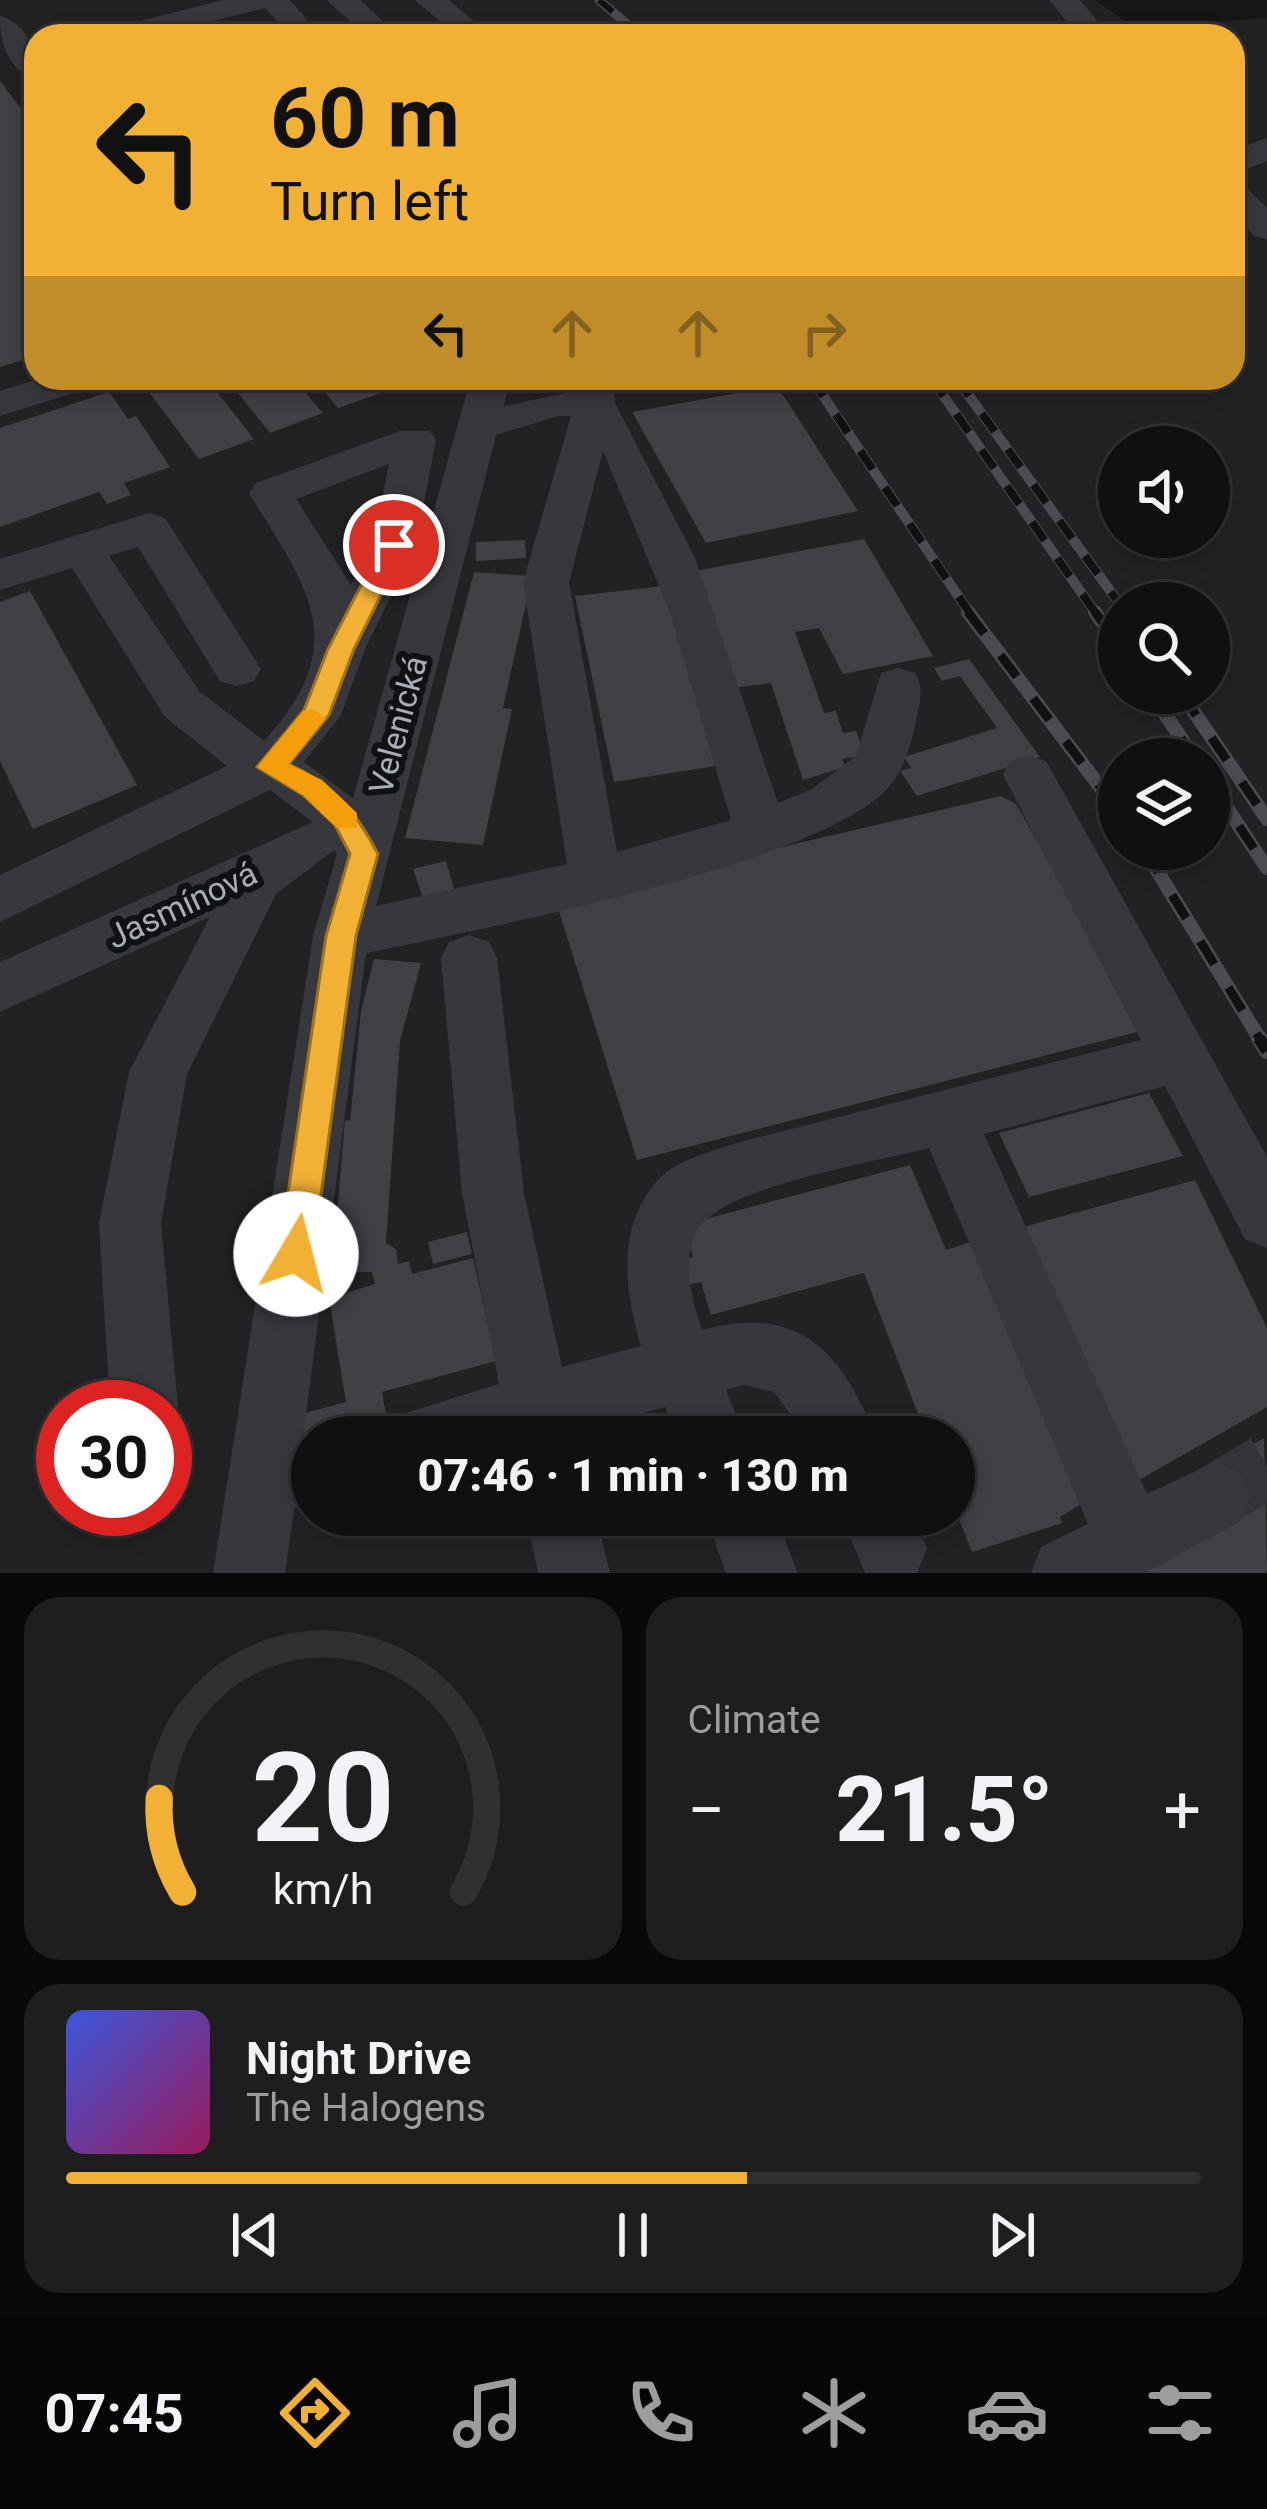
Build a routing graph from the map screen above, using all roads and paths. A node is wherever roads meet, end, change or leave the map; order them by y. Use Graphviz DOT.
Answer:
graph roads {
  1 [pos="259,0"];
  2 [pos="274,0"];
  3 [pos="342,0"];
  4 [pos="430,0"];
  5 [pos="1064,0"];
  6 [pos="166,24"];
  7 [pos="295,24"];
  8 [pos="370,24"];
  9 [pos="461,24"];
  10 [pos="1085,24"];
  11 [pos="0,25"];
  12 [pos="24,64"];
  13 [pos="1245,205"];
  14 [pos="1267,228"];
  15 [pos="44,390"];
  16 [pos="595,390"];
  17 [pos="484,403"];
  18 [pos="0,404"];
  19 [pos="81,547"];
  20 [pos="0,575"];
  21 [pos="341,649"];
  22 [pos="237,669"];
  23 [pos="898,685"];
  24 [pos="271,767"];
  25 [pos="1028,775"];
  26 [pos="760,829"];
  27 [pos="338,849"];
  28 [pos="595,876"];
  29 [pos="0,901"];
  30 [pos="341,936"];
  31 [pos="469,958"];
  32 [pos="0,988"];
  33 [pos="1180,1056"];
  34 [pos="946,1117"];
  35 [pos="1267,1218"];
  36 [pos="685,1369"];
  37 [pos="142,1380"];
  38 [pos="539,1416"];
  39 [pos="556,1416"];
  40 [pos="703,1416"];
  41 [pos="832,1416"];
  42 [pos="287,1476"];
  43 [pos="1215,1497"];
  44 [pos="566,1536"];
  45 [pos="748,1536"];
  46 [pos="1132,1542"];
  47 [pos="249,1573"];
  48 [pos="574,1573"];
  49 [pos="762,1573"];
  50 [pos="1067,1573"];
  1 -- 6 [label="street"];
  2 -- 7 [label="street"];
  3 -- 8 [label="street"];
  4 -- 9 [label="street"];
  5 -- 10 [label="street"];
  11 -- 12 [label="street"];
  13 -- 14 [label="street"];
  15 -- 18 [label="street"];
  16 -- 17 [label="street"];
  16 -- 26 [label="street"];
  16 -- 28 [label="street"];
  17 -- 27 [label="street, Velenická"];
  19 -- 20 [label="street"];
  19 -- 22 [label="street"];
  19 -- 24 [label="street"];
  21 -- 24 [label="street"];
  23 -- 26 [label="street"];
  24 -- 27 [label="street"];
  24 -- 29 [label="street"];
  25 -- 33 [label="street"];
  26 -- 28 [label="street"];
  27 -- 30 [label="street, Velenická"];
  27 -- 32 [label="street, Jasmínová"];
  27 -- 37 [label="street"];
  28 -- 30 [label="street"];
  30 -- 42 [label="street, Velenická"];
  31 -- 38 [label="street"];
  33 -- 34 [label="street"];
  33 -- 35 [label="street"];
  34 -- 36 [label="street"];
  34 -- 46 [label="street"];
  36 -- 39 [label="street"];
  36 -- 40 [label="street"];
  36 -- 41 [label="street"];
  42 -- 47 [label="street, Velenická"];
  43 -- 46 [label="street"];
  44 -- 48 [label="street"];
  45 -- 49 [label="street"];
  46 -- 50 [label="street"];
}
